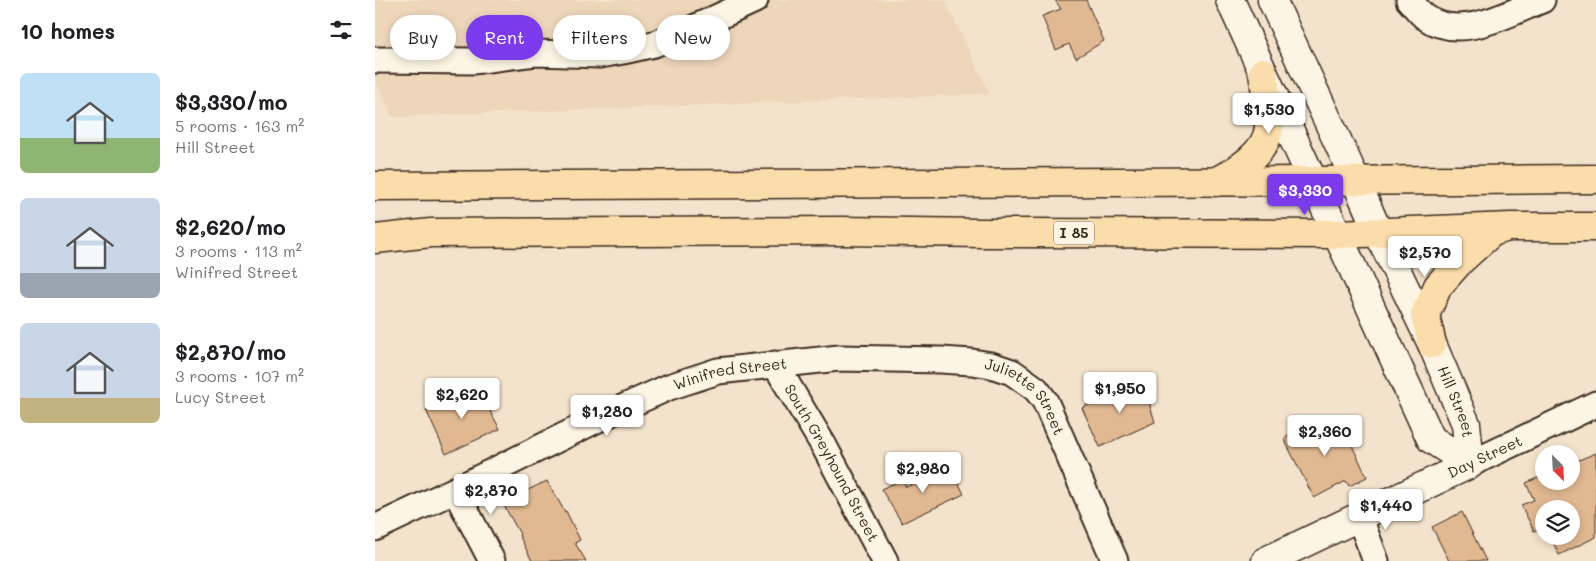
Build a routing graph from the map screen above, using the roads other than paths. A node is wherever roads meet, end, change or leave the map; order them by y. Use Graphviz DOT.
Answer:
graph roads {
  1 [pos="755,0"];
  2 [pos="1230,0"];
  3 [pos="1271,0"];
  4 [pos="1409,0"];
  5 [pos="1542,0"];
  6 [pos="375,60"];
  7 [pos="1263,72"];
  8 [pos="1596,179"];
  9 [pos="1356,181"];
  10 [pos="1215,182"];
  11 [pos="1313,182"];
  12 [pos="375,186"];
  13 [pos="1510,227"];
  14 [pos="1596,227"];
  15 [pos="1378,232"];
  16 [pos="1337,234"];
  17 [pos="375,239"];
  18 [pos="1432,344"];
  19 [pos="847,358"];
  20 [pos="775,364"];
  21 [pos="1596,404"];
  22 [pos="1470,464"];
  23 [pos="455,490"];
  24 [pos="1359,516"];
  25 [pos="375,528"];
  26 [pos="492,561"];
  27 [pos="885,561"];
  28 [pos="1115,561"];
  29 [pos="1267,561"];
  30 [pos="1376,561"];
  1 -- 6 [label="street"];
  2 -- 7 [label="street, Hill Street"];
  3 -- 9 [label="street, Hill Street"];
  4 -- 5 [label="street"];
  7 -- 10 [label="main road"];
  7 -- 11 [label="street, Hill Street"];
  8 -- 9 [label="main road"];
  9 -- 11 [label="main road"];
  9 -- 15 [label="street, Hill Street"];
  10 -- 11 [label="main road"];
  10 -- 12 [label="main road"];
  11 -- 16 [label="street, Hill Street"];
  13 -- 14 [label="main road"];
  13 -- 15 [label="main road"];
  13 -- 18 [label="main road"];
  15 -- 16 [label="main road"];
  15 -- 18 [label="street, Hill Street"];
  16 -- 17 [label="main road, I 85"];
  16 -- 22 [label="street, Hill Street"];
  18 -- 22 [label="street, Hill Street"];
  19 -- 20 [label="street, Winifred Street"];
  19 -- 28 [label="street, Juliette Street"];
  20 -- 23 [label="street, Winifred Street"];
  20 -- 27 [label="street, South Greyhound Street"];
  21 -- 22 [label="street, Day Street"];
  22 -- 24 [label="street, Day Street"];
  23 -- 25 [label="street, Winifred Street"];
  23 -- 26 [label="street"];
  24 -- 29 [label="street, Day Street"];
  24 -- 30 [label="street"];
}
